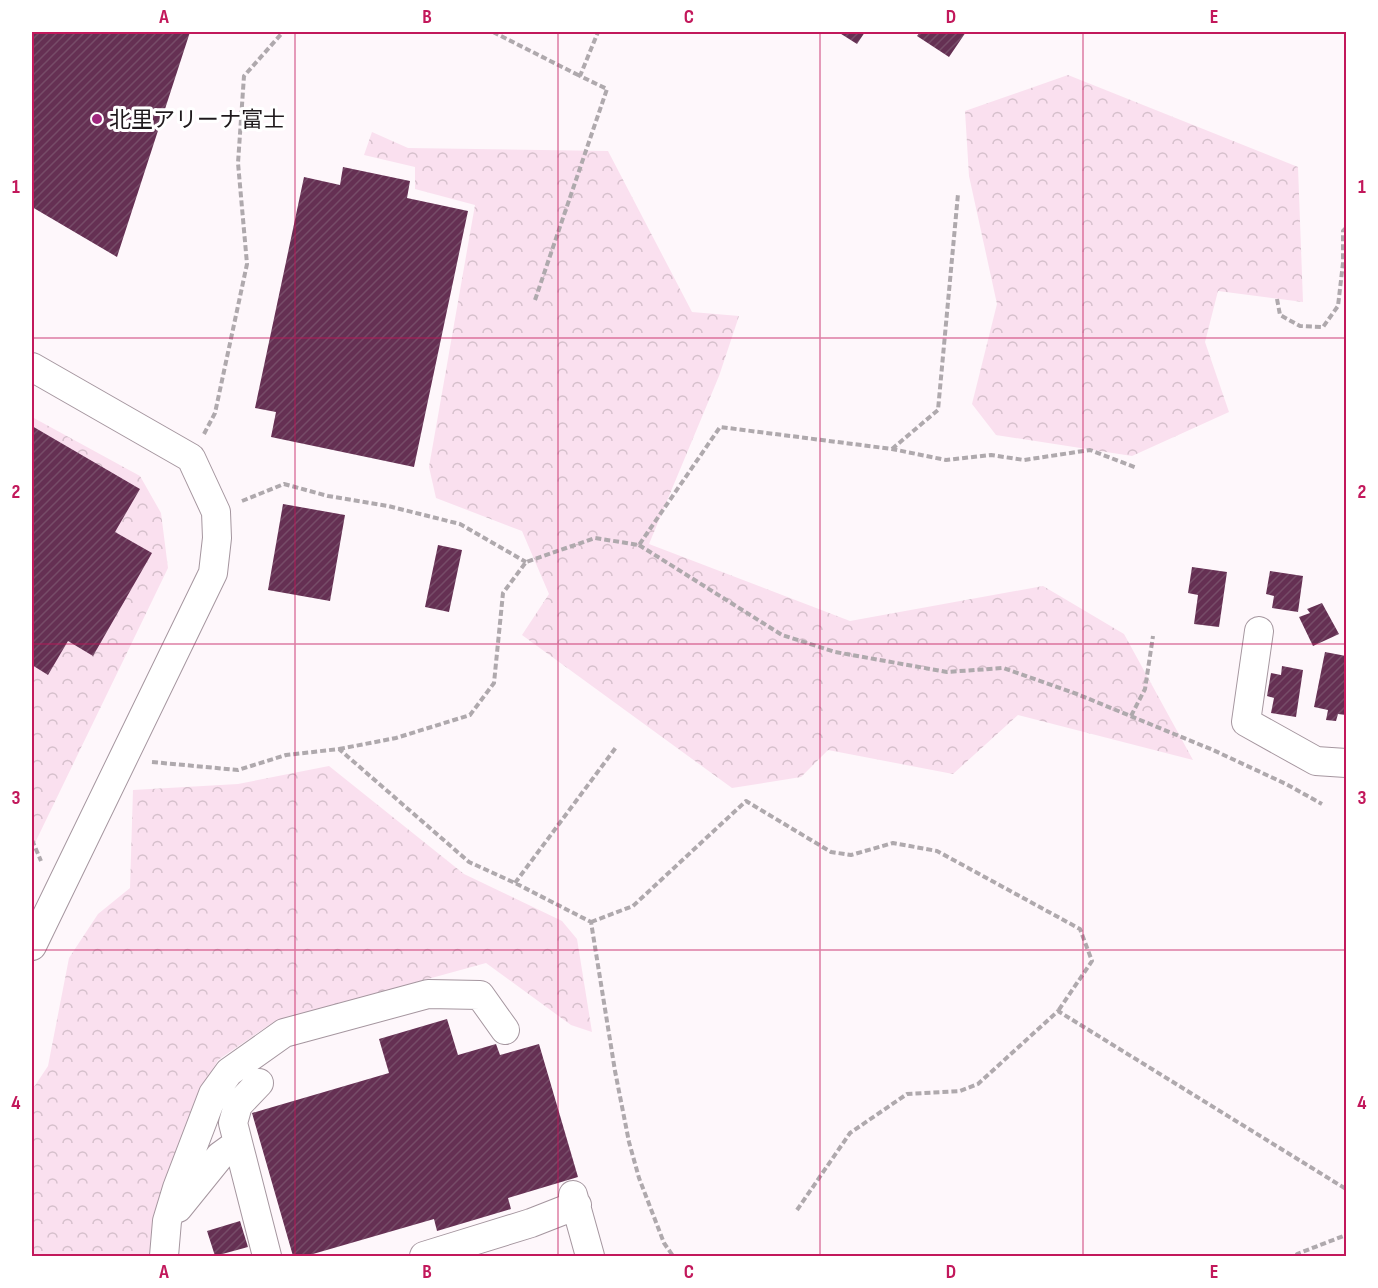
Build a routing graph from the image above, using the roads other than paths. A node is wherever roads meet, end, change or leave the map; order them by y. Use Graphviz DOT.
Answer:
graph roads {
  1 [pos="32,367"];
  2 [pos="1259,631"];
  3 [pos="1347,763"];
  4 [pos="32,946"];
  5 [pos="505,1030"];
  6 [pos="259,1083"];
  7 [pos="238,1143"];
  8 [pos="167,1221"];
  9 [pos="164,1257"];
  10 [pos="267,1257"];
  11 [pos="424,1257"];
  12 [pos="590,1257"];
  1 -- 4 [label="street"];
  2 -- 3 [label="street"];
  5 -- 8 [label="street"];
  6 -- 7 [label="street"];
  7 -- 8 [label="street"];
  7 -- 10 [label="street"];
  8 -- 9 [label="street"];
  11 -- 12 [label="street"];
}
